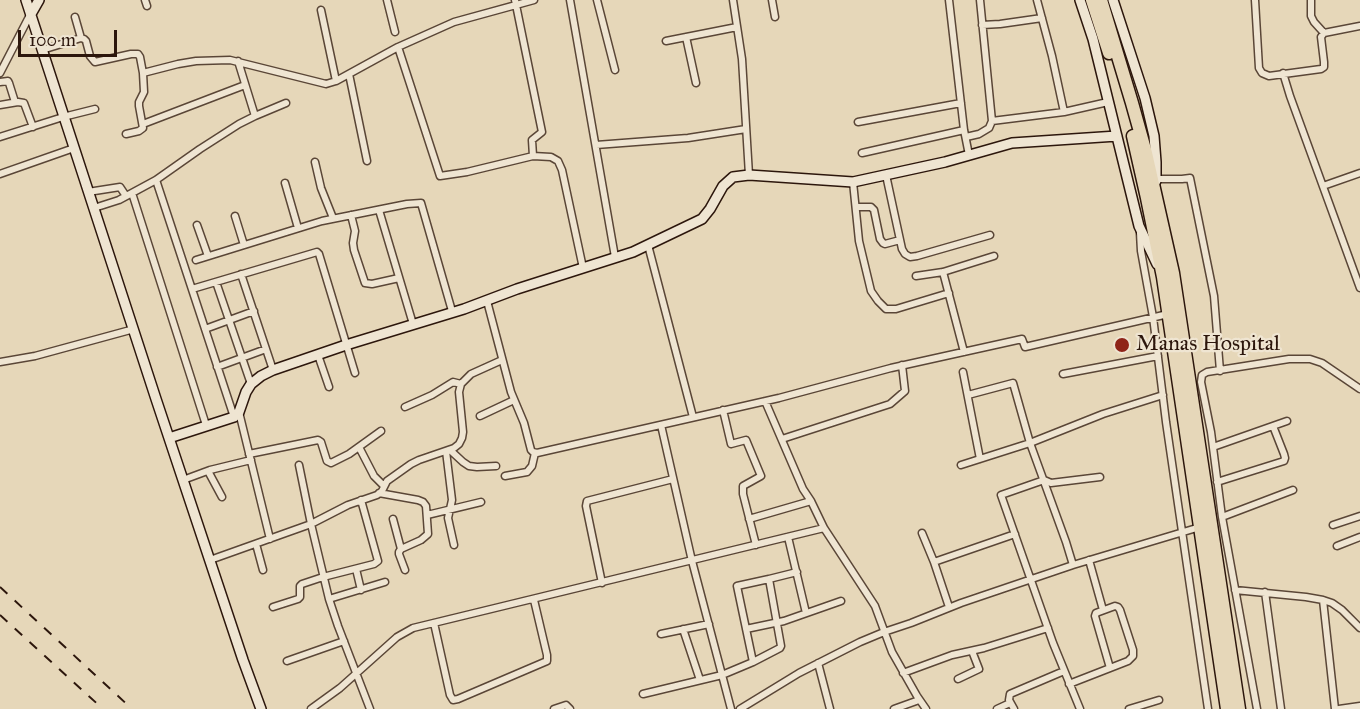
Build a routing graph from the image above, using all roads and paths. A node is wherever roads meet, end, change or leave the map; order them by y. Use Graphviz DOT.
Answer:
graph roads {
  1 [pos="26,0"];
  2 [pos="39,0"];
  3 [pos="387,0"];
  4 [pos="534,0"];
  5 [pos="570,0"];
  6 [pos="597,0"];
  7 [pos="734,0"];
  8 [pos="772,0"];
  9 [pos="949,0"];
  10 [pos="980,0"];
  11 [pos="1037,0"];
  12 [pos="1080,0"];
  13 [pos="1092,0"];
  14 [pos="1101,0"];
  15 [pos="1113,0"];
  16 [pos="1255,0"];
  17 [pos="1311,0"];
  18 [pos="515,2"];
  19 [pos="321,10"];
  20 [pos="30,14"];
  21 [pos="75,17"];
  22 [pos="775,18"];
  23 [pos="1042,18"];
  24 [pos="982,25"];
  25 [pos="1360,26"];
  26 [pos="737,27"];
  27 [pos="395,32"];
  28 [pos="1324,33"];
  29 [pos="686,37"];
  30 [pos="81,38"];
  31 [pos="666,41"];
  32 [pos="398,47"];
  33 [pos="42,50"];
  34 [pos="238,61"];
  35 [pos="615,70"];
  36 [pos="0,73"];
  37 [pos="143,73"];
  38 [pos="1283,73"];
  39 [pos="349,74"];
  40 [pos="336,81"];
  41 [pos="0,82"];
  42 [pos="696,83"];
  43 [pos="245,85"];
  44 [pos="15,102"];
  45 [pos="1108,102"];
  46 [pos="286,103"];
  47 [pos="961,103"];
  48 [pos="0,105"];
  49 [pos="95,109"];
  50 [pos="1064,112"];
  51 [pos="255,116"];
  52 [pos="63,117"];
  53 [pos="992,121"];
  54 [pos="858,122"];
  55 [pos="143,124"];
  56 [pos="33,127"];
  57 [pos="746,129"];
  58 [pos="965,133"];
  59 [pos="126,134"];
  60 [pos="1117,136"];
  61 [pos="0,137"];
  62 [pos="596,145"];
  63 [pos="74,148"];
  64 [pos="862,153"];
  65 [pos="969,155"];
  66 [pos="533,156"];
  67 [pos="368,161"];
  68 [pos="315,162"];
  69 [pos="1360,173"];
  70 [pos="0,174"];
  71 [pos="749,175"];
  72 [pos="886,175"];
  73 [pos="1156,179"];
  74 [pos="156,180"];
  75 [pos="853,182"];
  76 [pos="285,183"];
  77 [pos="1323,186"];
  78 [pos="88,192"];
  79 [pos="129,194"];
  80 [pos="1156,197"];
  81 [pos="856,207"];
  82 [pos="94,208"];
  83 [pos="379,210"];
  84 [pos="351,215"];
  85 [pos="235,216"];
  86 [pos="333,218"];
  87 [pos="196,225"];
  88 [pos="1139,226"];
  89 [pos="298,228"];
  90 [pos="990,235"];
  91 [pos="900,240"];
  92 [pos="244,245"];
  93 [pos="648,245"];
  94 [pos="208,256"];
  95 [pos="994,256"];
  96 [pos="615,258"];
  97 [pos="196,260"];
  98 [pos="583,268"];
  99 [pos="943,272"];
  100 [pos="241,274"];
  101 [pos="916,276"];
  102 [pos="1163,277"];
  103 [pos="399,278"];
  104 [pos="216,282"];
  105 [pos="1360,288"];
  106 [pos="192,289"];
  107 [pos="949,293"];
  108 [pos="487,301"];
  109 [pos="254,311"];
  110 [pos="452,311"];
  111 [pos="1168,314"];
  112 [pos="1153,317"];
  113 [pos="229,321"];
  114 [pos="413,324"];
  115 [pos="134,329"];
  116 [pos="205,329"];
  117 [pos="346,345"];
  118 [pos="266,349"];
  119 [pos="964,352"];
  120 [pos="318,355"];
  121 [pos="1158,356"];
  122 [pos="242,358"];
  123 [pos="502,360"];
  124 [pos="0,362"];
  125 [pos="902,365"];
  126 [pos="217,367"];
  127 [pos="273,370"];
  128 [pos="1220,371"];
  129 [pos="963,372"];
  130 [pos="355,373"];
  131 [pos="1063,374"];
  132 [pos="1196,376"];
  133 [pos="251,384"];
  134 [pos="461,384"];
  135 [pos="329,387"];
  136 [pos="1360,389"];
  137 [pos="968,395"];
  138 [pos="1162,395"];
  139 [pos="514,400"];
  140 [pos="765,401"];
  141 [pos="405,407"];
  142 [pos="723,410"];
  143 [pos="236,415"];
  144 [pos="480,416"];
  145 [pos="693,417"];
  146 [pos="1287,421"];
  147 [pos="206,425"];
  148 [pos="661,425"];
  149 [pos="1273,426"];
  150 [pos="381,431"];
  151 [pos="169,438"];
  152 [pos="782,440"];
  153 [pos="1030,442"];
  154 [pos="359,447"];
  155 [pos="1213,447"];
  156 [pos="448,450"];
  157 [pos="535,453"];
  158 [pos="250,457"];
  159 [pos="980,459"];
  160 [pos="299,465"];
  161 [pos="961,465"];
  162 [pos="496,466"];
  163 [pos="208,471"];
  164 [pos="506,476"];
  165 [pos="1100,477"];
  166 [pos="673,479"];
  167 [pos="183,480"];
  168 [pos="1044,480"];
  169 [pos="1217,482"];
  170 [pos="384,486"];
  171 [pos="1293,490"];
  172 [pos="379,493"];
  173 [pos="222,498"];
  174 [pos="360,500"];
  175 [pos="811,501"];
  176 [pos="481,502"];
  177 [pos="449,510"];
  178 [pos="427,515"];
  179 [pos="1360,516"];
  180 [pos="1222,517"];
  181 [pos="393,519"];
  182 [pos="749,519"];
  183 [pos="311,524"];
  184 [pos="1333,525"];
  185 [pos="1200,527"];
  186 [pos="824,528"];
  187 [pos="1182,532"];
  188 [pos="922,533"];
  189 [pos="1015,534"];
  190 [pos="788,537"];
  191 [pos="1360,537"];
  192 [pos="270,539"];
  193 [pos="256,544"];
  194 [pos="454,545"];
  195 [pos="756,545"];
  196 [pos="1337,546"];
  197 [pos="401,549"];
  198 [pos="210,560"];
  199 [pos="1089,560"];
  200 [pos="692,561"];
  201 [pos="934,562"];
  202 [pos="1073,565"];
  203 [pos="356,569"];
  204 [pos="263,570"];
  205 [pos="405,570"];
  206 [pos="796,572"];
  207 [pos="324,577"];
  208 [pos="769,579"];
  209 [pos="1030,579"];
  210 [pos="385,582"];
  211 [pos="602,583"];
  212 [pos="362,590"];
  213 [pos="1235,590"];
  214 [pos="1265,592"];
  215 [pos="329,599"];
  216 [pos="534,600"];
  217 [pos="1323,600"];
  218 [pos="841,601"];
  219 [pos="273,608"];
  220 [pos="949,608"];
  221 [pos="1103,610"];
  222 [pos="806,613"];
  223 [pos="434,623"];
  224 [pos="776,623"];
  225 [pos="709,624"];
  226 [pos="1048,628"];
  227 [pos="1360,628"];
  228 [pos="683,629"];
  229 [pos="746,629"];
  230 [pos="884,632"];
  231 [pos="661,634"];
  232 [pos="344,641"];
  233 [pos="972,651"];
  234 [pos="287,661"];
  235 [pos="753,662"];
  236 [pos="818,663"];
  237 [pos="1110,668"];
  238 [pos="1064,671"];
  239 [pos="903,673"];
  240 [pos="356,674"];
  241 [pos="722,675"];
  242 [pos="958,679"];
  243 [pos="700,680"];
  244 [pos="1069,684"];
  245 [pos="643,694"];
  246 [pos="919,700"];
  247 [pos="1159,700"];
  248 [pos="751,706"];
  249 [pos="1012,706"];
  250 [pos="1360,706"];
  251 [pos="1077,708"];
  252 [pos="261,709"];
  253 [pos="311,709"];
  254 [pos="370,709"];
  255 [pos="554,709"];
  256 [pos="570,709"];
  257 [pos="731,709"];
  258 [pos="740,709"];
  259 [pos="830,709"];
  260 [pos="894,709"];
  261 [pos="926,709"];
  262 [pos="997,709"];
  263 [pos="1129,709"];
  264 [pos="1208,709"];
  265 [pos="1227,709"];
  266 [pos="1239,709"];
  267 [pos="1257,709"];
  268 [pos="1281,709"];
  269 [pos="1337,709"];
  1 -- 20 [label="street"];
  2 -- 20 [label="street"];
  3 -- 27 [label="street"];
  4 -- 18 [label="street"];
  5 -- 62 [label="street"];
  6 -- 35 [label="street"];
  7 -- 26 [label="street"];
  8 -- 22 [label="street"];
  9 -- 47 [label="street"];
  10 -- 24 [label="street"];
  11 -- 23 [label="street"];
  12 -- 45 [label="street"];
  13 -- 102 [label="highway"];
  14 -- 80 [label="highway"];
  15 -- 73 [label="street"];
  16 -- 38 [label="street"];
  17 -- 28 [label="street"];
  18 -- 32 [label="street"];
  18 -- 66 [label="street"];
  19 -- 40 [label="street"];
  20 -- 33 [label="street"];
  20 -- 36 [label="street"];
  21 -- 30 [label="street"];
  23 -- 24 [label="street"];
  23 -- 50 [label="street"];
  24 -- 53 [label="street"];
  25 -- 28 [label="street"];
  26 -- 29 [label="street"];
  26 -- 57 [label="street"];
  28 -- 38 [label="street"];
  29 -- 31 [label="street"];
  29 -- 42 [label="street"];
  30 -- 33 [label="street"];
  30 -- 37 [label="street"];
  32 -- 39 [label="street"];
  32 -- 66 [label="street"];
  33 -- 52 [label="street"];
  34 -- 37 [label="street"];
  34 -- 40 [label="street"];
  34 -- 43 [label="street"];
  37 -- 55 [label="street"];
  38 -- 77 [label="street"];
  39 -- 40 [label="street"];
  39 -- 67 [label="street"];
  41 -- 44 [label="street"];
  43 -- 51 [label="street"];
  43 -- 55 [label="street"];
  44 -- 48 [label="street"];
  44 -- 56 [label="street"];
  45 -- 50 [label="street"];
  45 -- 60 [label="street"];
  46 -- 51 [label="street"];
  47 -- 54 [label="street"];
  47 -- 58 [label="street"];
  49 -- 52 [label="street"];
  50 -- 53 [label="street"];
  51 -- 74 [label="street"];
  52 -- 56 [label="street"];
  52 -- 63 [label="street"];
  53 -- 58 [label="street"];
  55 -- 59 [label="street"];
  56 -- 61 [label="street"];
  57 -- 62 [label="street"];
  57 -- 71 [label="street"];
  58 -- 64 [label="street"];
  58 -- 65 [label="street"];
  60 -- 65 [label="street"];
  60 -- 88 [label="street"];
  62 -- 96 [label="street"];
  63 -- 70 [label="street"];
  63 -- 78 [label="street"];
  65 -- 72 [label="street"];
  66 -- 98 [label="street"];
  68 -- 86 [label="street"];
  69 -- 77 [label="street"];
  71 -- 75 [label="street"];
  71 -- 93 [label="street"];
  72 -- 75 [label="street"];
  72 -- 91 [label="street"];
  73 -- 80 [label="street"];
  73 -- 128 [label="street"];
  74 -- 79 [label="street"];
  74 -- 106 [label="street"];
  75 -- 81 [label="street"];
  76 -- 89 [label="street"];
  77 -- 105 [label="street"];
  78 -- 79 [label="street"];
  78 -- 82 [label="street"];
  79 -- 82 [label="street"];
  79 -- 147 [label="street"];
  80 -- 132 [label="highway"];
  81 -- 91 [label="street"];
  81 -- 107 [label="street"];
  82 -- 115 [label="street"];
  83 -- 84 [label="street"];
  83 -- 103 [label="street"];
  83 -- 110 [label="street"];
  84 -- 86 [label="street"];
  84 -- 103 [label="street"];
  85 -- 92 [label="street"];
  86 -- 89 [label="street"];
  87 -- 94 [label="street"];
  88 -- 102 [label="street"];
  88 -- 112 [label="street"];
  89 -- 92 [label="street"];
  90 -- 91 [label="street"];
  92 -- 94 [label="street"];
  93 -- 96 [label="street"];
  93 -- 145 [label="street"];
  94 -- 97 [label="street"];
  95 -- 99 [label="street"];
  96 -- 98 [label="street"];
  98 -- 108 [label="street"];
  99 -- 101 [label="street"];
  99 -- 107 [label="street"];
  100 -- 104 [label="street"];
  100 -- 109 [label="street"];
  100 -- 117 [label="street"];
  102 -- 111 [label="highway"];
  103 -- 114 [label="street"];
  104 -- 106 [label="street"];
  104 -- 113 [label="street"];
  106 -- 116 [label="street"];
  107 -- 119 [label="street"];
  108 -- 110 [label="street"];
  108 -- 123 [label="street"];
  109 -- 113 [label="street"];
  109 -- 118 [label="street"];
  110 -- 114 [label="street"];
  111 -- 112 [label="street"];
  111 -- 185 [label="highway"];
  112 -- 119 [label="street"];
  112 -- 121 [label="street"];
  113 -- 116 [label="street"];
  113 -- 122 [label="street"];
  114 -- 117 [label="street"];
  115 -- 124 [label="street"];
  115 -- 151 [label="street"];
  116 -- 126 [label="street"];
  117 -- 120 [label="street"];
  117 -- 130 [label="street"];
  118 -- 122 [label="street"];
  118 -- 127 [label="street"];
  119 -- 125 [label="street"];
  120 -- 127 [label="street"];
  120 -- 135 [label="street"];
  121 -- 131 [label="street"];
  121 -- 138 [label="street"];
  122 -- 126 [label="street"];
  122 -- 133 [label="street"];
  123 -- 134 [label="street"];
  123 -- 139 [label="street"];
  125 -- 140 [label="street"];
  125 -- 152 [label="street"];
  126 -- 143 [label="street"];
  127 -- 133 [label="street"];
  128 -- 132 [label="street"];
  128 -- 136 [label="street"];
  129 -- 137 [label="street"];
  132 -- 155 [label="street"];
  132 -- 266 [label="highway"];
  133 -- 143 [label="street"];
  134 -- 141 [label="street"];
  134 -- 156 [label="street"];
  137 -- 153 [label="street"];
  137 -- 159 [label="street"];
  138 -- 153 [label="street"];
  138 -- 187 [label="street"];
  139 -- 144 [label="street"];
  139 -- 157 [label="street"];
  140 -- 142 [label="street"];
  140 -- 152 [label="street"];
  142 -- 145 [label="street"];
  142 -- 182 [label="street"];
  143 -- 147 [label="street"];
  143 -- 158 [label="street"];
  145 -- 148 [label="street"];
  146 -- 149 [label="street"];
  147 -- 151 [label="street"];
  148 -- 157 [label="street"];
  148 -- 166 [label="street"];
  149 -- 155 [label="street"];
  149 -- 169 [label="street"];
  150 -- 154 [label="street"];
  151 -- 167 [label="street"];
  152 -- 175 [label="street"];
  153 -- 159 [label="street"];
  153 -- 168 [label="street"];
  154 -- 158 [label="street"];
  154 -- 170 [label="street"];
  155 -- 169 [label="street"];
  156 -- 162 [label="street"];
  156 -- 170 [label="street"];
  156 -- 177 [label="street"];
  157 -- 164 [label="street"];
  158 -- 163 [label="street"];
  158 -- 192 [label="street"];
  159 -- 161 [label="street"];
  160 -- 183 [label="street"];
  163 -- 167 [label="street"];
  163 -- 173 [label="street"];
  165 -- 168 [label="street"];
  166 -- 200 [label="street"];
  166 -- 211 [label="street"];
  167 -- 198 [label="street"];
  168 -- 189 [label="street"];
  168 -- 202 [label="street"];
  169 -- 180 [label="street"];
  170 -- 172 [label="street"];
  171 -- 180 [label="street"];
  172 -- 174 [label="street"];
  172 -- 178 [label="street"];
  174 -- 183 [label="street"];
  174 -- 203 [label="street"];
  175 -- 182 [label="street"];
  175 -- 186 [label="street"];
  176 -- 177 [label="street"];
  177 -- 178 [label="street"];
  177 -- 194 [label="street"];
  178 -- 197 [label="street"];
  179 -- 184 [label="street"];
  180 -- 213 [label="street"];
  181 -- 197 [label="street"];
  182 -- 195 [label="street"];
  183 -- 192 [label="street"];
  183 -- 207 [label="street"];
  185 -- 187 [label="street"];
  185 -- 265 [label="highway"];
  186 -- 190 [label="street"];
  186 -- 230 [label="street"];
  187 -- 199 [label="street"];
  187 -- 264 [label="street"];
  188 -- 201 [label="street"];
  189 -- 201 [label="street"];
  189 -- 209 [label="street"];
  190 -- 195 [label="street"];
  190 -- 206 [label="street"];
  191 -- 196 [label="street"];
  192 -- 193 [label="street"];
  193 -- 198 [label="street"];
  193 -- 204 [label="street"];
  195 -- 200 [label="street"];
  197 -- 205 [label="street"];
  198 -- 252 [label="street"];
  199 -- 202 [label="street"];
  199 -- 221 [label="street"];
  200 -- 211 [label="street"];
  200 -- 225 [label="street"];
  201 -- 220 [label="street"];
  202 -- 209 [label="street"];
  203 -- 207 [label="street"];
  203 -- 212 [label="street"];
  206 -- 208 [label="street"];
  206 -- 222 [label="street"];
  207 -- 215 [label="street"];
  207 -- 219 [label="street"];
  208 -- 224 [label="street"];
  208 -- 229 [label="street"];
  209 -- 220 [label="street"];
  209 -- 226 [label="street"];
  210 -- 212 [label="street"];
  211 -- 216 [label="street"];
  212 -- 215 [label="street"];
  213 -- 214 [label="street"];
  213 -- 267 [label="street"];
  214 -- 217 [label="street"];
  214 -- 268 [label="street"];
  215 -- 232 [label="street"];
  216 -- 223 [label="street"];
  216 -- 223 [label="street"];
  217 -- 227 [label="street"];
  217 -- 269 [label="street"];
  218 -- 222 [label="street"];
  220 -- 230 [label="street"];
  221 -- 237 [label="street"];
  221 -- 237 [label="street"];
  222 -- 224 [label="street"];
  223 -- 240 [label="street"];
  224 -- 229 [label="street"];
  224 -- 235 [label="street"];
  225 -- 228 [label="street"];
  225 -- 241 [label="street"];
  226 -- 233 [label="street"];
  226 -- 238 [label="street"];
  228 -- 231 [label="street"];
  228 -- 243 [label="street"];
  229 -- 235 [label="street"];
  230 -- 236 [label="street"];
  230 -- 239 [label="street"];
  232 -- 234 [label="street"];
  232 -- 240 [label="street"];
  233 -- 239 [label="street"];
  233 -- 242 [label="street"];
  235 -- 241 [label="street"];
  236 -- 248 [label="street"];
  236 -- 259 [label="street"];
  237 -- 244 [label="street"];
  238 -- 244 [label="street"];
  238 -- 249 [label="street"];
  239 -- 246 [label="street"];
  240 -- 253 [label="street"];
  240 -- 254 [label="street"];
  241 -- 243 [label="street"];
  241 -- 257 [label="street"];
  243 -- 245 [label="street"];
  244 -- 251 [label="street"];
  246 -- 260 [label="street"];
  246 -- 261 [label="street"];
  247 -- 263 [label="street"];
  248 -- 258 [label="street"];
  249 -- 262 [label="street"];
  250 -- 269 [label="street"];
  255 -- 256 [label="street"];
}
